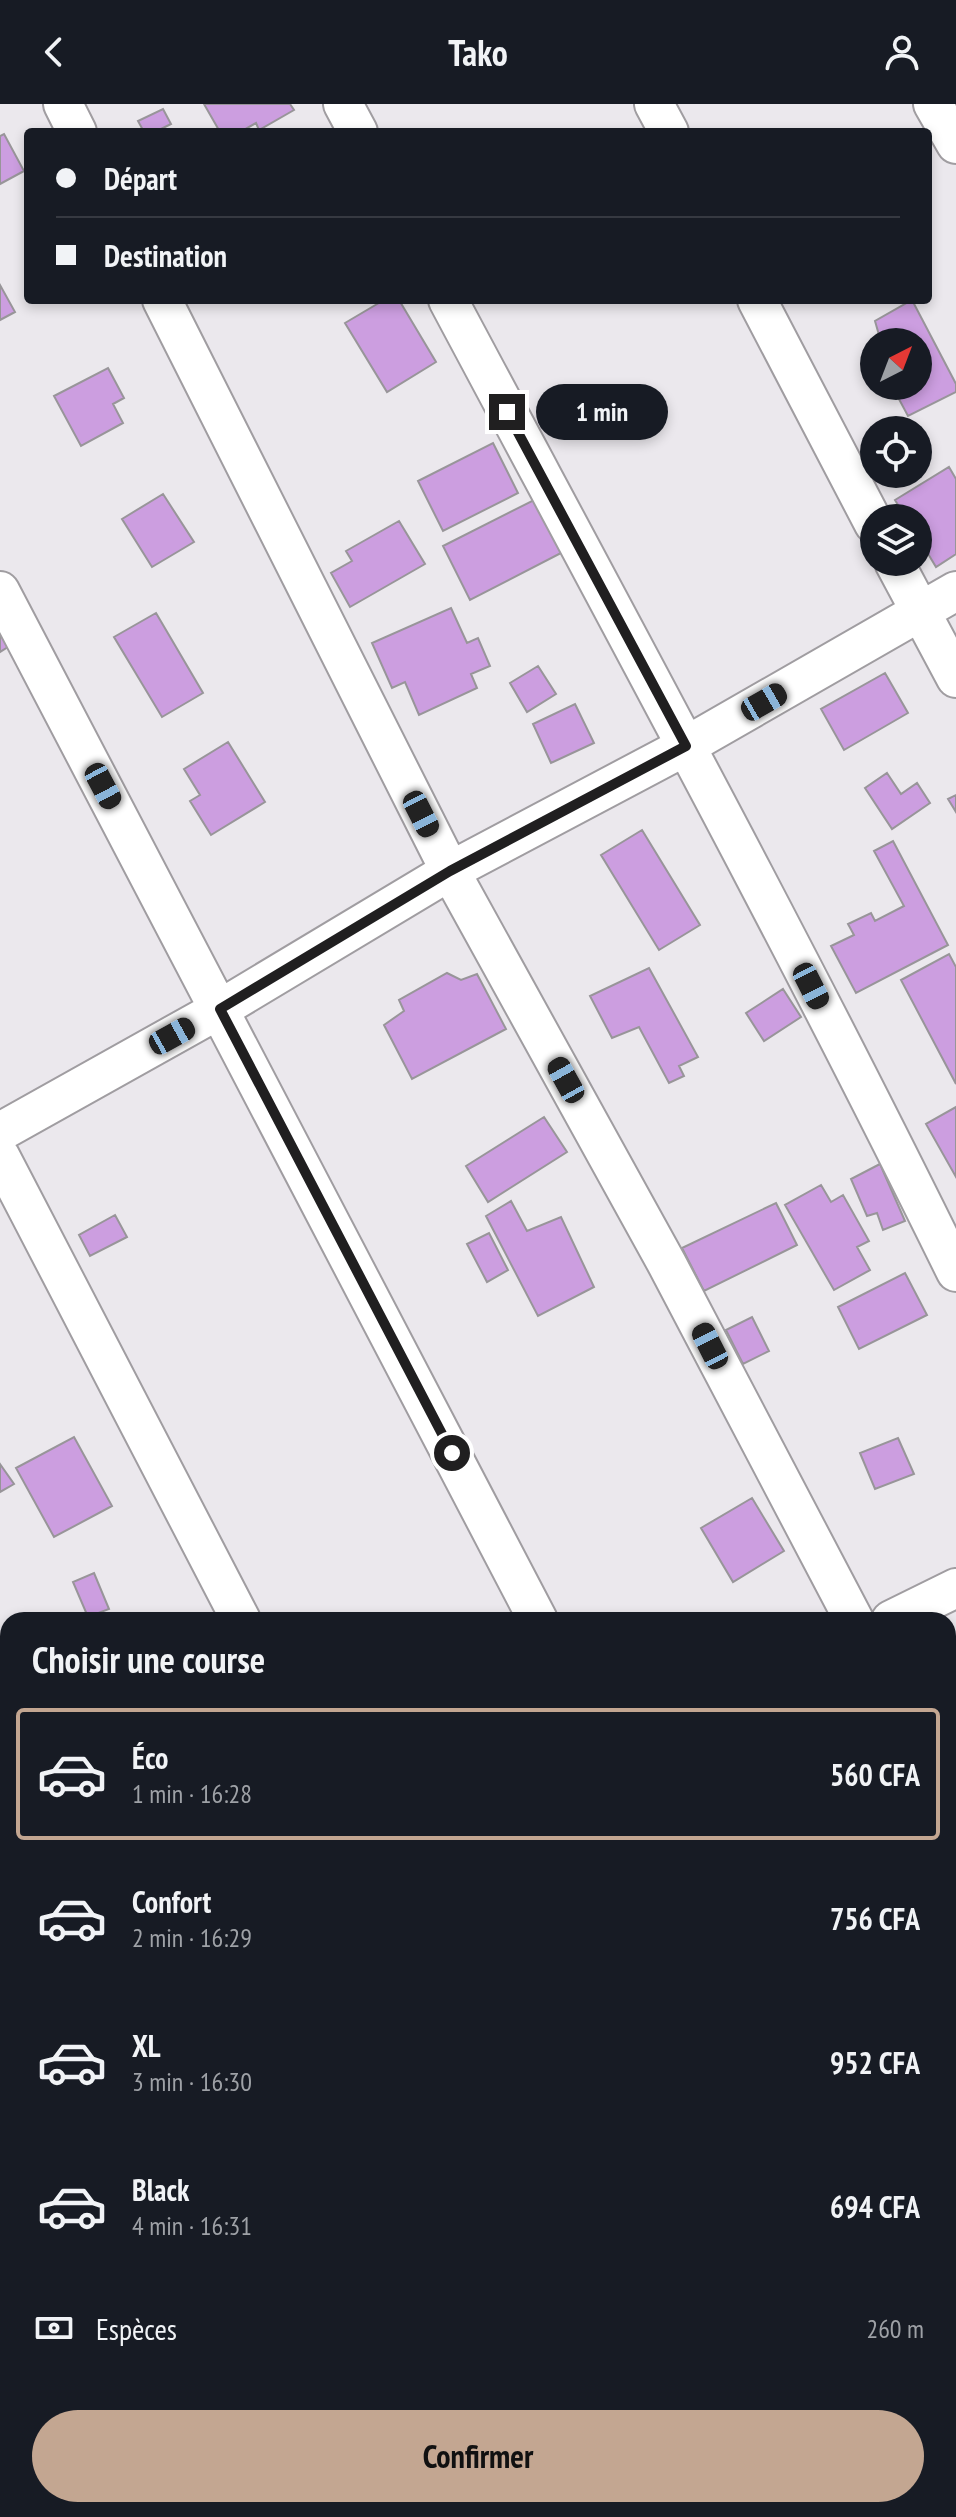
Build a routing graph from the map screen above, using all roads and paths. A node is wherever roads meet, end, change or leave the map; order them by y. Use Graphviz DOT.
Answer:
graph roads {
  1 [pos="63,104"];
  2 [pos="343,104"];
  3 [pos="654,104"];
  4 [pos="933,104"];
  5 [pos="75,128"];
  6 [pos="356,128"];
  7 [pos="667,128"];
  8 [pos="956,144"];
  9 [pos="164,304"];
  10 [pos="450,304"];
  11 [pos="759,304"];
  12 [pos="864,504"];
  13 [pos="901,576"];
  14 [pos="0,591"];
  15 [pos="956,591"];
  16 [pos="920,613"];
  17 [pos="956,678"];
  18 [pos="686,746"];
  19 [pos="450,871"];
  20 [pos="220,1009"];
  21 [pos="0,1132"];
  22 [pos="0,1156"];
  23 [pos="956,1272"];
  24 [pos="956,1588"];
  25 [pos="237,1612"];
  26 [pos="534,1612"];
  27 [pos="850,1612"];
  28 [pos="907,1612"];
  1 -- 5 [label="street"];
  2 -- 6 [label="street"];
  3 -- 7 [label="street"];
  4 -- 8 [label="street"];
  9 -- 19 [label="street"];
  10 -- 18 [label="street"];
  11 -- 12 [label="street"];
  13 -- 16 [label="street"];
  14 -- 20 [label="street"];
  15 -- 16 [label="street"];
  16 -- 17 [label="street"];
  16 -- 18 [label="street"];
  18 -- 19 [label="street"];
  18 -- 23 [label="street"];
  19 -- 20 [label="street"];
  19 -- 27 [label="street"];
  20 -- 21 [label="street"];
  20 -- 26 [label="street"];
  22 -- 25 [label="street"];
  24 -- 28 [label="street"];
}
